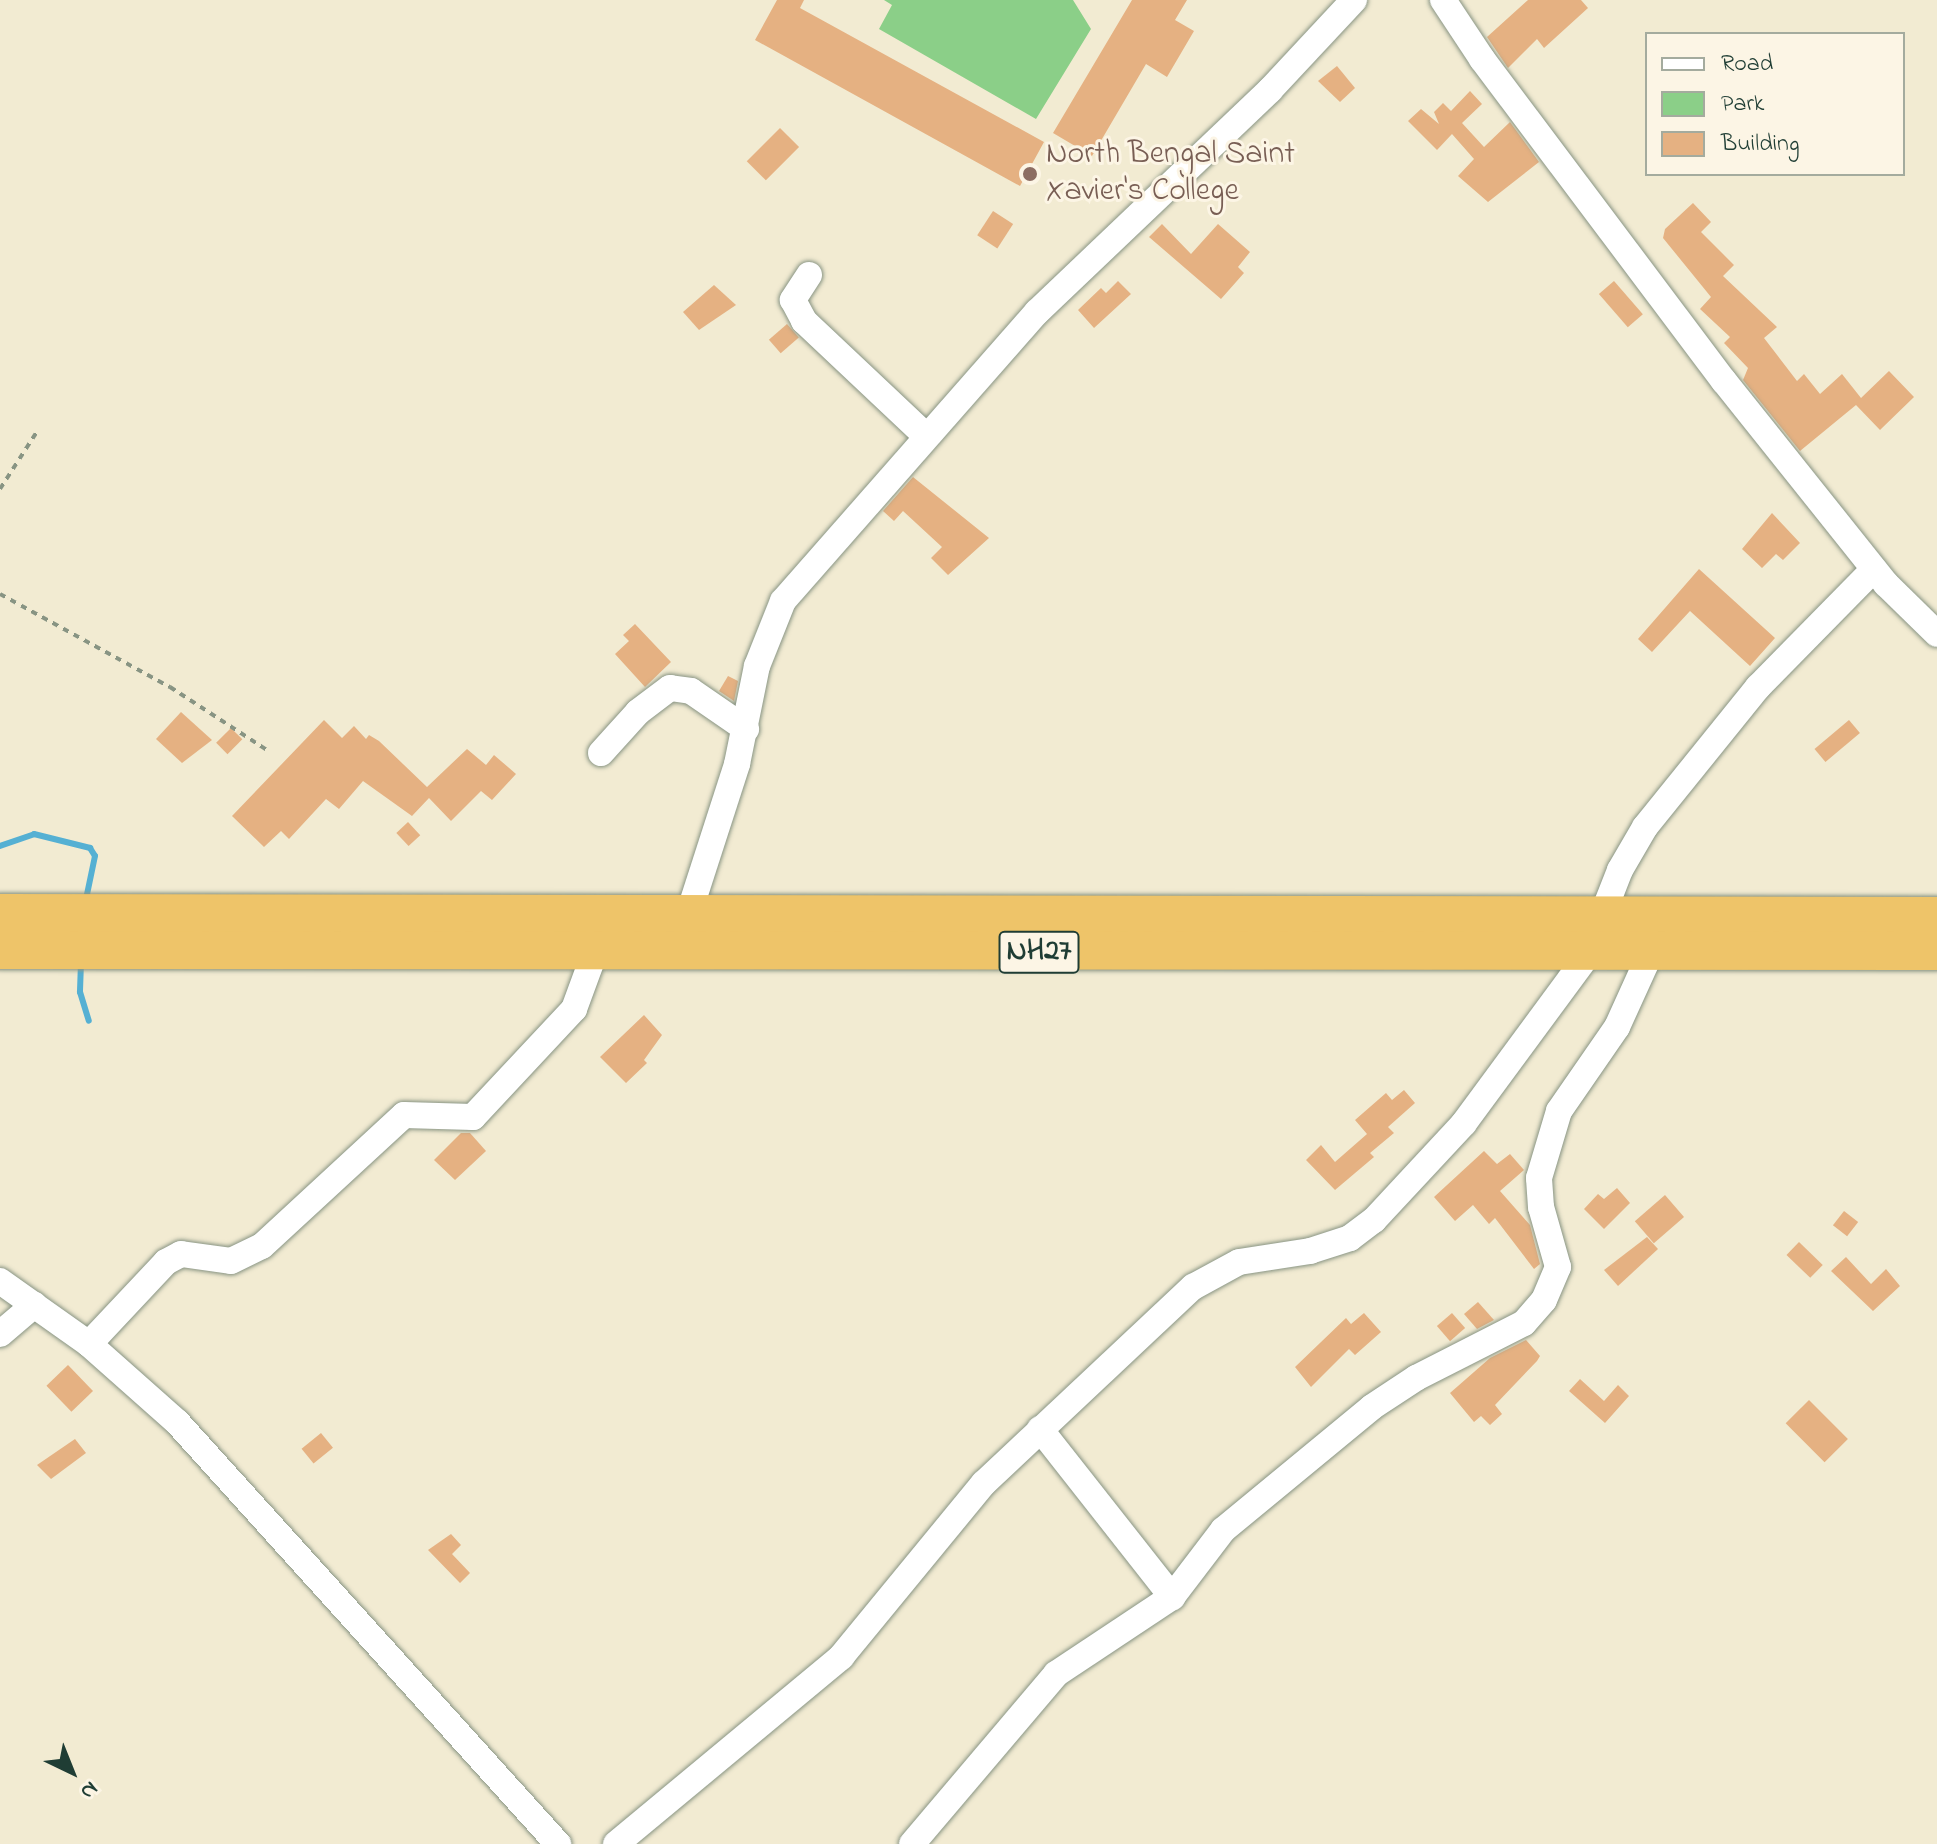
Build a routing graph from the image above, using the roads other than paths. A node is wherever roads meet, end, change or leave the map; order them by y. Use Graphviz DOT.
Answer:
graph roads {
  1 [pos="1354,0"];
  2 [pos="1443,0"];
  3 [pos="809,275"];
  4 [pos="926,436"];
  5 [pos="1874,569"];
  6 [pos="1937,634"];
  7 [pos="746,729"];
  8 [pos="601,753"];
  9 [pos="0,913"];
  10 [pos="688,916"];
  11 [pos="1937,916"];
  12 [pos="142,932"];
  13 [pos="1597,933"];
  14 [pos="0,950"];
  15 [pos="1937,951"];
  16 [pos="595,952"];
  17 [pos="1651,952"];
  18 [pos="0,1281"];
  19 [pos="34,1305"];
  20 [pos="0,1334"];
  21 [pos="89,1344"];
  22 [pos="1040,1429"];
  23 [pos="1172,1597"];
  24 [pos="558,1844"];
  25 [pos="616,1844"];
  26 [pos="912,1844"];
  1 -- 4 [label="street"];
  2 -- 5 [label="street"];
  3 -- 4 [label="street"];
  4 -- 7 [label="street"];
  5 -- 6 [label="street"];
  5 -- 13 [label="street"];
  7 -- 8 [label="street"];
  7 -- 10 [label="street"];
  9 -- 12 [label="highway, NH27"];
  10 -- 12 [label="highway, NH27"];
  10 -- 13 [label="highway, NH27"];
  11 -- 13 [label="highway, NH27"];
  12 -- 14 [label="highway, NH27"];
  12 -- 16 [label="highway, NH27"];
  13 -- 16 [label="highway, NH27"];
  13 -- 17 [label="highway, NH27"];
  13 -- 22 [label="street"];
  15 -- 17 [label="highway, NH27"];
  16 -- 21 [label="street"];
  17 -- 23 [label="street"];
  18 -- 19 [label="street"];
  19 -- 20 [label="street"];
  19 -- 21 [label="street"];
  21 -- 24 [label="street"];
  22 -- 23 [label="street"];
  22 -- 25 [label="street"];
  23 -- 26 [label="street"];
}
